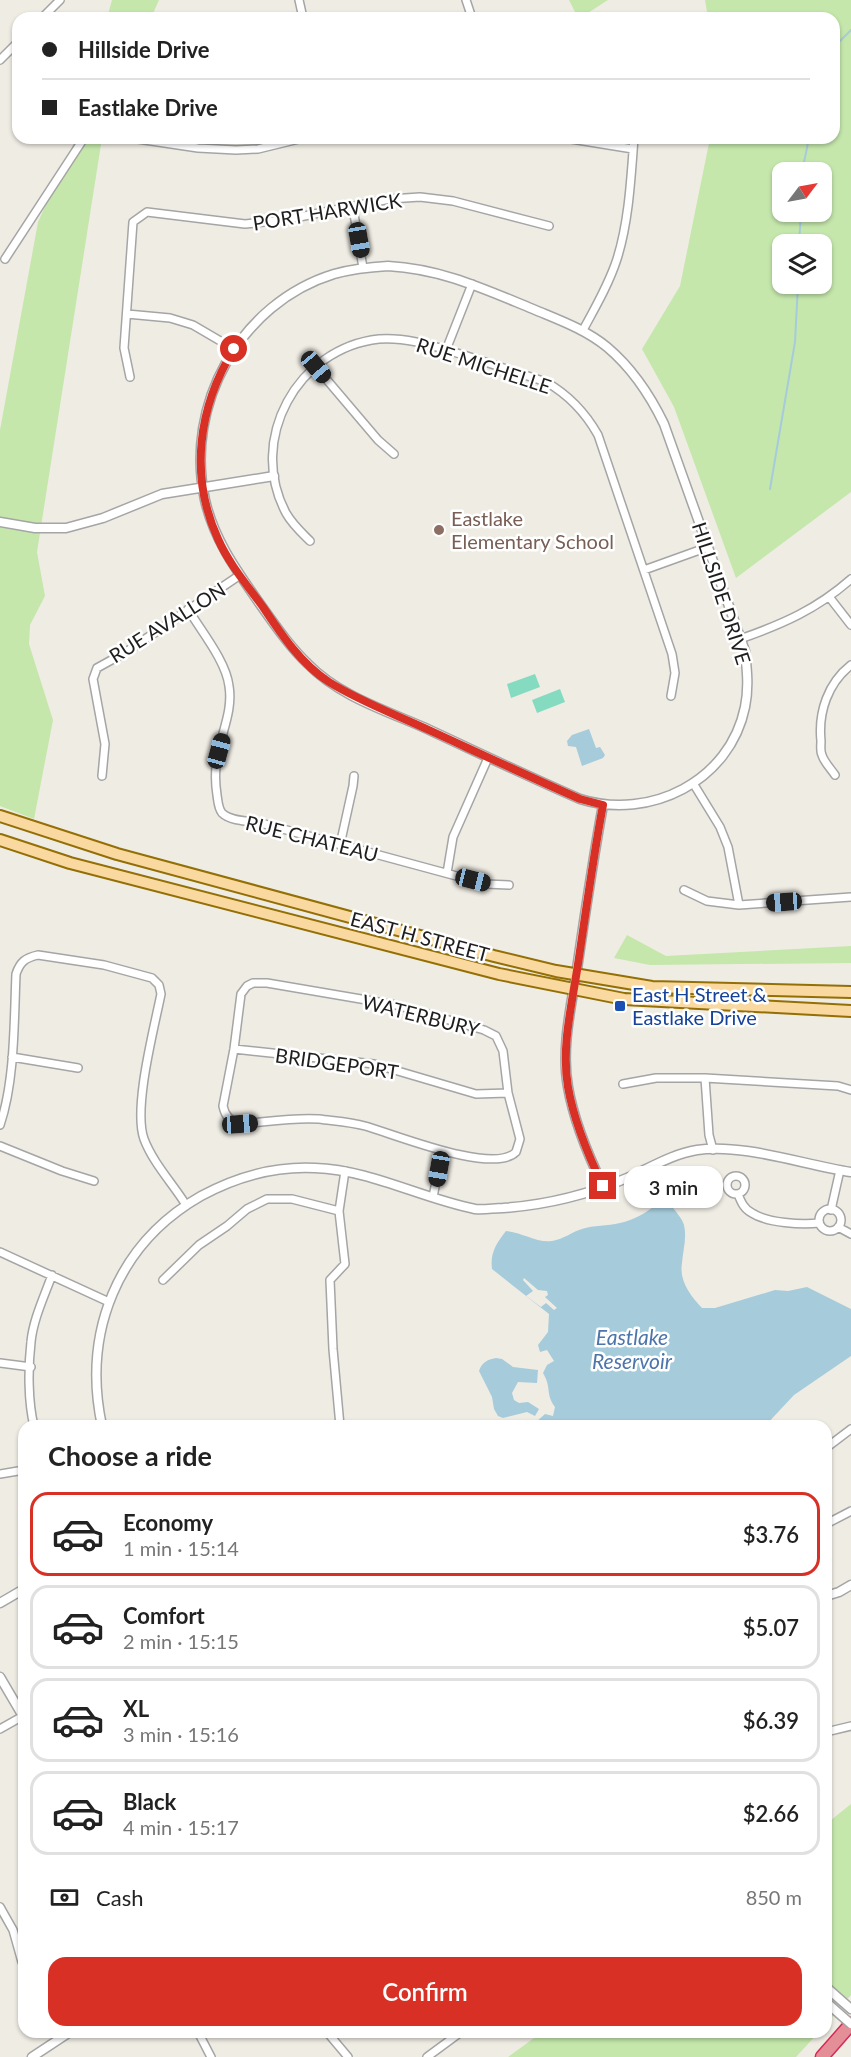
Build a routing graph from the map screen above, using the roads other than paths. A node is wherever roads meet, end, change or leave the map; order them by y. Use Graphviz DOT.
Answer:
graph roads {
  1 [pos="60,0"];
  2 [pos="48,12"];
  3 [pos="12,50"];
  4 [pos="0,60"];
  5 [pos="80,144"];
  6 [pos="171,144"];
  7 [pos="278,144"];
  8 [pos="603,144"];
  9 [pos="633,144"];
  10 [pos="633,149"];
  11 [pos="353,208"];
  12 [pos="549,226"];
  13 [pos="4,259"];
  14 [pos="363,268"];
  15 [pos="472,284"];
  16 [pos="127,314"];
  17 [pos="583,330"];
  18 [pos="234,349"];
  19 [pos="446,350"];
  20 [pos="316,367"];
  21 [pos="130,377"];
  22 [pos="394,454"];
  23 [pos="274,476"];
  24 [pos="202,488"];
  25 [pos="0,522"];
  26 [pos="310,541"];
  27 [pos="708,547"];
  28 [pos="644,570"];
  29 [pos="240,576"];
  30 [pos="851,579"];
  31 [pos="830,598"];
  32 [pos="188,609"];
  33 [pos="851,625"];
  34 [pos="740,639"];
  35 [pos="851,665"];
  36 [pos="671,696"];
  37 [pos="488,758"];
  38 [pos="835,775"];
  39 [pos="102,776"];
  40 [pos="354,776"];
  41 [pos="693,783"];
  42 [pos="603,805"];
  43 [pos="0,816"];
  44 [pos="0,840"];
  45 [pos="340,845"];
  46 [pos="447,873"];
  47 [pos="509,885"];
  48 [pos="684,890"];
  49 [pos="851,897"];
  50 [pos="740,904"];
  51 [pos="576,975"];
  52 [pos="574,990"];
  53 [pos="851,992"];
  54 [pos="851,1011"];
  55 [pos="234,1049"];
  56 [pos="12,1057"];
  57 [pos="78,1068"];
  58 [pos="705,1078"];
  59 [pos="623,1084"];
  60 [pos="851,1090"];
  61 [pos="508,1092"];
  62 [pos="0,1125"];
  63 [pos="0,1146"];
  64 [pos="713,1150"];
  65 [pos="442,1151"];
  66 [pos="840,1170"];
  67 [pos="345,1172"];
  68 [pos="851,1172"];
  69 [pos="94,1181"];
  70 [pos="603,1186"];
  71 [pos="738,1194"];
  72 [pos="433,1197"];
  73 [pos="186,1205"];
  74 [pos="831,1210"];
  75 [pos="339,1211"];
  76 [pos="819,1223"];
  77 [pos="838,1227"];
  78 [pos="851,1234"];
  79 [pos="0,1252"];
  80 [pos="52,1275"];
  81 [pos="163,1280"];
  82 [pos="109,1302"];
  83 [pos="0,1363"];
  84 [pos="31,1367"];
  85 [pos="33,1420"];
  86 [pos="101,1420"];
  87 [pos="339,1420"];
  88 [pos="851,1429"];
  89 [pos="832,1443"];
  90 [pos="18,1471"];
  91 [pos="0,1474"];
  92 [pos="851,1511"];
  93 [pos="832,1521"];
  94 [pos="851,1585"];
  95 [pos="18,1593"];
  96 [pos="832,1594"];
  97 [pos="0,1604"];
  98 [pos="0,1677"];
  99 [pos="18,1708"];
  100 [pos="18,1720"];
  101 [pos="851,1726"];
  102 [pos="0,1729"];
  103 [pos="832,1731"];
  104 [pos="0,1906"];
  105 [pos="18,1947"];
  106 [pos="832,1992"];
  107 [pos="832,2007"];
  108 [pos="851,2009"];
  109 [pos="851,2024"];
  110 [pos="61,2038"];
  111 [pos="201,2038"];
  112 [pos="332,2038"];
  113 [pos="448,2038"];
  114 [pos="32,2057"];
  115 [pos="211,2057"];
  116 [pos="348,2057"];
  117 [pos="427,2057"];
  118 [pos="822,2057"];
  1 -- 2 [label="street"];
  3 -- 4 [label="street"];
  5 -- 13 [label="street"];
  6 -- 7 [label="street"];
  8 -- 10 [label="street"];
  9 -- 10 [label="street"];
  10 -- 17 [label="street"];
  11 -- 12 [label="street, PORT HARWICK"];
  11 -- 14 [label="street"];
  11 -- 16 [label="street, PORT HARWICK"];
  14 -- 15 [label="street, HILLSIDE DRIVE"];
  14 -- 18 [label="street, HILLSIDE DRIVE"];
  15 -- 17 [label="street, HILLSIDE DRIVE"];
  15 -- 19 [label="street"];
  16 -- 18 [label="street"];
  16 -- 21 [label="street"];
  17 -- 27 [label="street, HILLSIDE DRIVE"];
  18 -- 24 [label="street, HILLSIDE DRIVE"];
  19 -- 20 [label="street, RUE MICHELLE"];
  19 -- 28 [label="street, RUE MICHELLE"];
  20 -- 22 [label="street"];
  20 -- 23 [label="street, RUE MICHELLE"];
  23 -- 24 [label="street"];
  23 -- 26 [label="street, RUE MICHELLE"];
  24 -- 25 [label="street"];
  24 -- 29 [label="street, HILLSIDE DRIVE"];
  27 -- 28 [label="street"];
  27 -- 34 [label="street, HILLSIDE DRIVE"];
  28 -- 36 [label="street, RUE MICHELLE"];
  29 -- 32 [label="street, RUE AVALLON"];
  29 -- 37 [label="street, HILLSIDE DRIVE"];
  30 -- 31 [label="street"];
  31 -- 33 [label="street"];
  31 -- 34 [label="street"];
  32 -- 39 [label="street, RUE AVALLON"];
  32 -- 45 [label="street, RUE CHATEAU"];
  34 -- 41 [label="street, HILLSIDE DRIVE"];
  35 -- 38 [label="street"];
  37 -- 42 [label="street, HILLSIDE DRIVE"];
  37 -- 46 [label="street"];
  40 -- 45 [label="street"];
  41 -- 42 [label="street, HILLSIDE DRIVE"];
  41 -- 50 [label="street"];
  42 -- 51 [label="street"];
  43 -- 51 [label="main road, EAST H STREET"];
  44 -- 52 [label="main road, EAST H STREET"];
  45 -- 46 [label="street, RUE CHATEAU"];
  46 -- 47 [label="street, RUE CHATEAU"];
  48 -- 50 [label="street"];
  49 -- 50 [label="street"];
  51 -- 52 [label="street"];
  51 -- 53 [label="main road, EAST H STREET"];
  52 -- 54 [label="main road, EAST H STREET"];
  52 -- 70 [label="street"];
  55 -- 61 [label="street, BRIDGEPORT"];
  55 -- 61 [label="street, WATERBURY"];
  55 -- 65 [label="street, WATERBURY"];
  56 -- 57 [label="street"];
  56 -- 62 [label="street"];
  56 -- 73 [label="street"];
  58 -- 59 [label="street"];
  58 -- 60 [label="street"];
  58 -- 64 [label="street"];
  61 -- 65 [label="street, WATERBURY"];
  63 -- 69 [label="street"];
  64 -- 66 [label="street"];
  64 -- 70 [label="street"];
  65 -- 72 [label="street"];
  66 -- 68 [label="street"];
  66 -- 74 [label="street"];
  67 -- 72 [label="street"];
  67 -- 73 [label="street"];
  67 -- 75 [label="street"];
  70 -- 72 [label="street"];
  71 -- 76 [label="street"];
  73 -- 82 [label="street"];
  74 -- 76 [label="street"];
  74 -- 77 [label="street"];
  75 -- 81 [label="street"];
  75 -- 87 [label="street"];
  76 -- 77 [label="street"];
  77 -- 78 [label="street"];
  79 -- 80 [label="street"];
  80 -- 82 [label="street"];
  80 -- 84 [label="street"];
  82 -- 86 [label="street"];
  83 -- 84 [label="street"];
  84 -- 85 [label="street"];
  88 -- 89 [label="street"];
  90 -- 91 [label="street"];
  92 -- 93 [label="street"];
  94 -- 96 [label="street"];
  95 -- 97 [label="street"];
  98 -- 99 [label="street"];
  100 -- 102 [label="street"];
  101 -- 103 [label="street"];
  104 -- 105 [label="street"];
  106 -- 108 [label="street"];
  107 -- 109 [label="street, bridge"];
  109 -- 118 [label="highway"];
  110 -- 114 [label="street"];
  111 -- 115 [label="street"];
  112 -- 116 [label="street"];
  113 -- 117 [label="street"];
}
